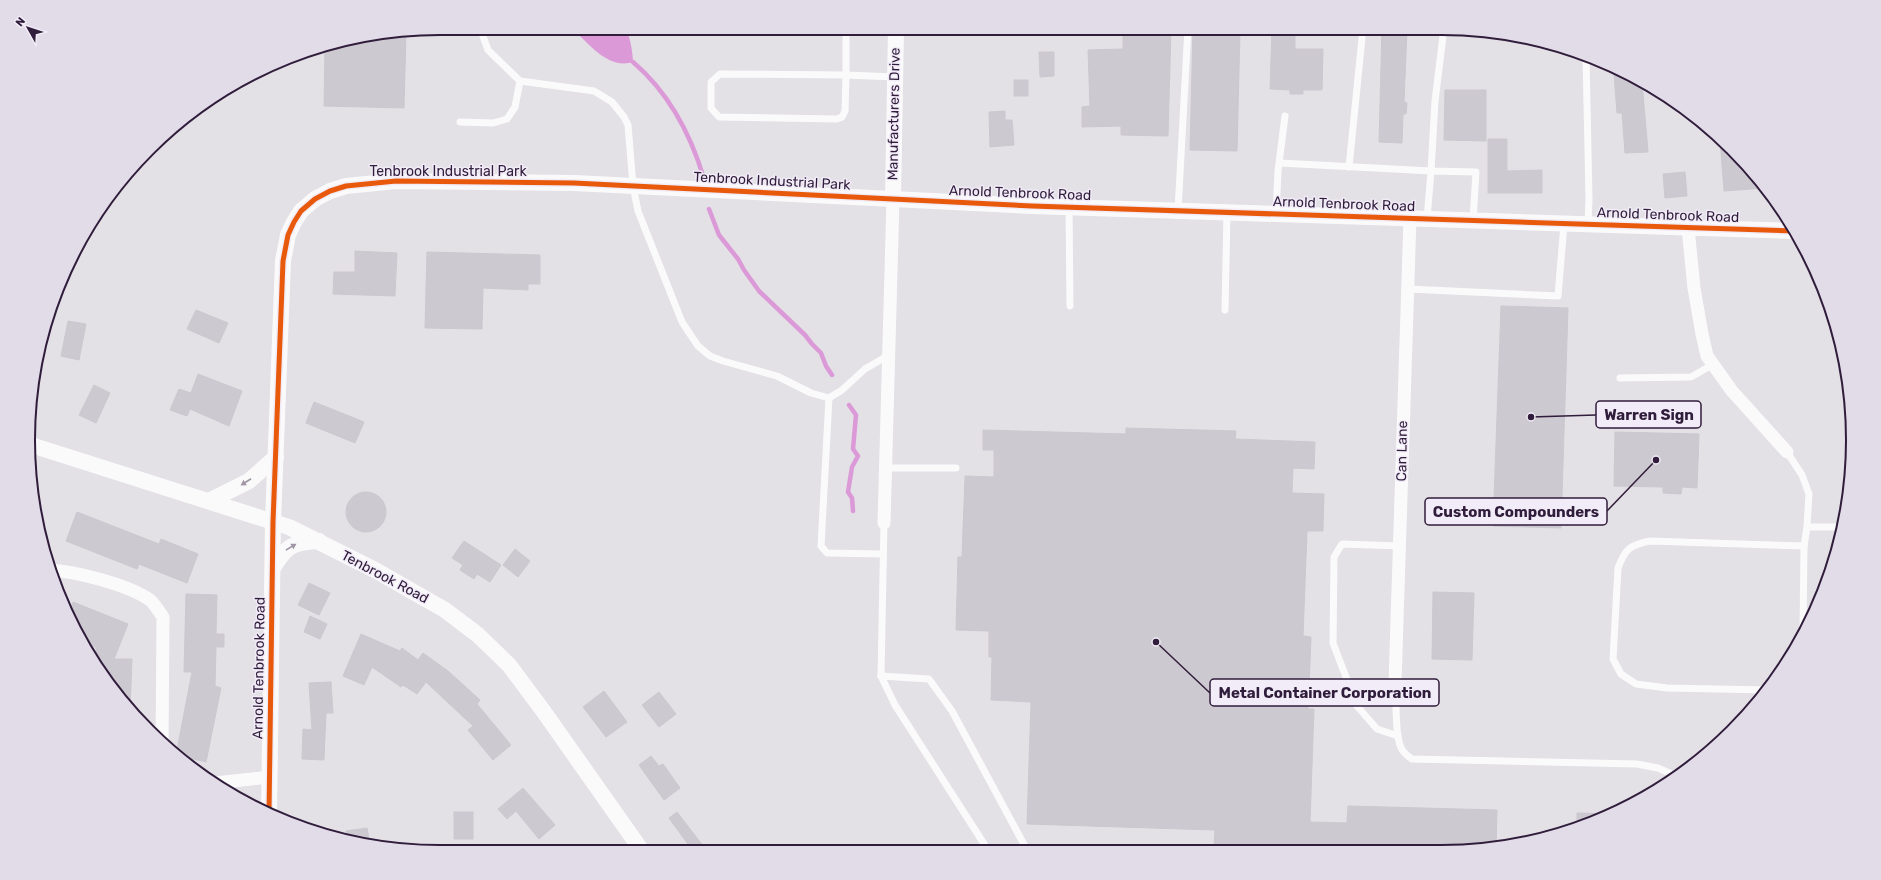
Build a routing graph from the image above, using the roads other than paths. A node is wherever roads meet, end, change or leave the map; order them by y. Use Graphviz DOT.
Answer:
graph roads {
  1 [pos="483,35"];
  2 [pos="846,35"];
  3 [pos="896,35"];
  4 [pos="1188,35"];
  5 [pos="1362,35"];
  6 [pos="1443,35"];
  7 [pos="1586,62"];
  8 [pos="846,75"];
  9 [pos="895,77"];
  10 [pos="520,81"];
  11 [pos="1285,116"];
  12 [pos="460,122"];
  13 [pos="1280,163"];
  14 [pos="1349,167"];
  15 [pos="1431,171"];
  16 [pos="633,186"];
  17 [pos="893,199"];
  18 [pos="1069,207"];
  19 [pos="1178,210"];
  20 [pos="1226,213"];
  21 [pos="1276,214"];
  22 [pos="1410,218"];
  23 [pos="1427,219"];
  24 [pos="1473,220"];
  25 [pos="1564,223"];
  26 [pos="1588,224"];
  27 [pos="1688,228"];
  28 [pos="1788,231"];
  29 [pos="1408,289"];
  30 [pos="1070,306"];
  31 [pos="1225,310"];
  32 [pos="889,355"];
  33 [pos="1712,365"];
  34 [pos="1620,378"];
  35 [pos="829,398"];
  36 [pos="35,446"];
  37 [pos="1787,452"];
  38 [pos="276,457"];
  39 [pos="886,468"];
  40 [pos="956,468"];
  41 [pos="210,502"];
  42 [pos="273,522"];
  43 [pos="884,524"];
  44 [pos="1807,527"];
  45 [pos="1836,527"];
  46 [pos="319,541"];
  47 [pos="1400,546"];
  48 [pos="1804,546"];
  49 [pos="882,554"];
  50 [pos="273,568"];
  51 [pos="56,571"];
  52 [pos="1803,621"];
  53 [pos="881,676"];
  54 [pos="1395,683"];
  55 [pos="1760,690"];
  56 [pos="162,734"];
  57 [pos="1398,736"];
  58 [pos="1671,774"];
  59 [pos="270,777"];
  60 [pos="223,782"];
  61 [pos="269,807"];
  62 [pos="638,845"];
  63 [pos="985,845"];
  64 [pos="1023,845"];
  1 -- 10 [label="lane"];
  2 -- 8 [label="lane"];
  3 -- 9 [label="street, Manufacturers Drive"];
  4 -- 19 [label="lane"];
  5 -- 14 [label="lane"];
  6 -- 15 [label="lane"];
  7 -- 26 [label="lane"];
  8 -- 8 [label="lane"];
  8 -- 9 [label="lane"];
  9 -- 17 [label="street, Manufacturers Drive"];
  10 -- 12 [label="lane"];
  10 -- 16 [label="lane"];
  11 -- 13 [label="lane"];
  13 -- 14 [label="lane"];
  13 -- 21 [label="lane"];
  14 -- 15 [label="lane"];
  15 -- 23 [label="lane"];
  15 -- 24 [label="lane"];
  16 -- 17 [label="street, Tenbrook Industrial Park"];
  16 -- 35 [label="lane"];
  16 -- 38 [label="street, Tenbrook Industrial Park"];
  17 -- 18 [label="street, Arnold Tenbrook Road"];
  17 -- 32 [label="street"];
  18 -- 19 [label="street, Arnold Tenbrook Road"];
  18 -- 30 [label="lane"];
  19 -- 20 [label="street, Arnold Tenbrook Road"];
  20 -- 21 [label="street, Arnold Tenbrook Road"];
  20 -- 31 [label="lane"];
  21 -- 22 [label="street, Arnold Tenbrook Road"];
  22 -- 23 [label="street, Arnold Tenbrook Road"];
  22 -- 29 [label="street, Can Lane"];
  23 -- 24 [label="street, Arnold Tenbrook Road"];
  24 -- 25 [label="street, Arnold Tenbrook Road"];
  25 -- 26 [label="street, Arnold Tenbrook Road"];
  25 -- 29 [label="lane"];
  26 -- 27 [label="street, Arnold Tenbrook Road"];
  27 -- 28 [label="street, Arnold Tenbrook Road"];
  27 -- 33 [label="street"];
  29 -- 47 [label="street, Can Lane"];
  32 -- 35 [label="lane"];
  32 -- 39 [label="street"];
  33 -- 34 [label="lane"];
  33 -- 37 [label="street"];
  35 -- 49 [label="lane"];
  36 -- 41 [label="street, Tenbrook Road"];
  37 -- 44 [label="lane"];
  38 -- 41 [label="street, one-way"];
  38 -- 42 [label="street, Tenbrook Industrial Park"];
  39 -- 40 [label="lane"];
  39 -- 43 [label="street"];
  41 -- 42 [label="street, Tenbrook Road"];
  42 -- 46 [label="street, Tenbrook Road"];
  42 -- 50 [label="street, Arnold Tenbrook Road"];
  43 -- 49 [label="lane"];
  44 -- 45 [label="lane"];
  44 -- 48 [label="lane"];
  50 -- 46 [label="street, one-way"];
  46 -- 62 [label="street, Tenbrook Road"];
  47 -- 54 [label="street, Can Lane"];
  47 -- 57 [label="lane"];
  48 -- 52 [label="lane"];
  48 -- 55 [label="lane"];
  49 -- 53 [label="lane"];
  50 -- 59 [label="street, Arnold Tenbrook Road"];
  51 -- 56 [label="street"];
  53 -- 63 [label="lane"];
  53 -- 64 [label="lane"];
  54 -- 57 [label="lane"];
  57 -- 58 [label="lane"];
  59 -- 60 [label="street"];
  59 -- 61 [label="street, Arnold Tenbrook Road"];
}
